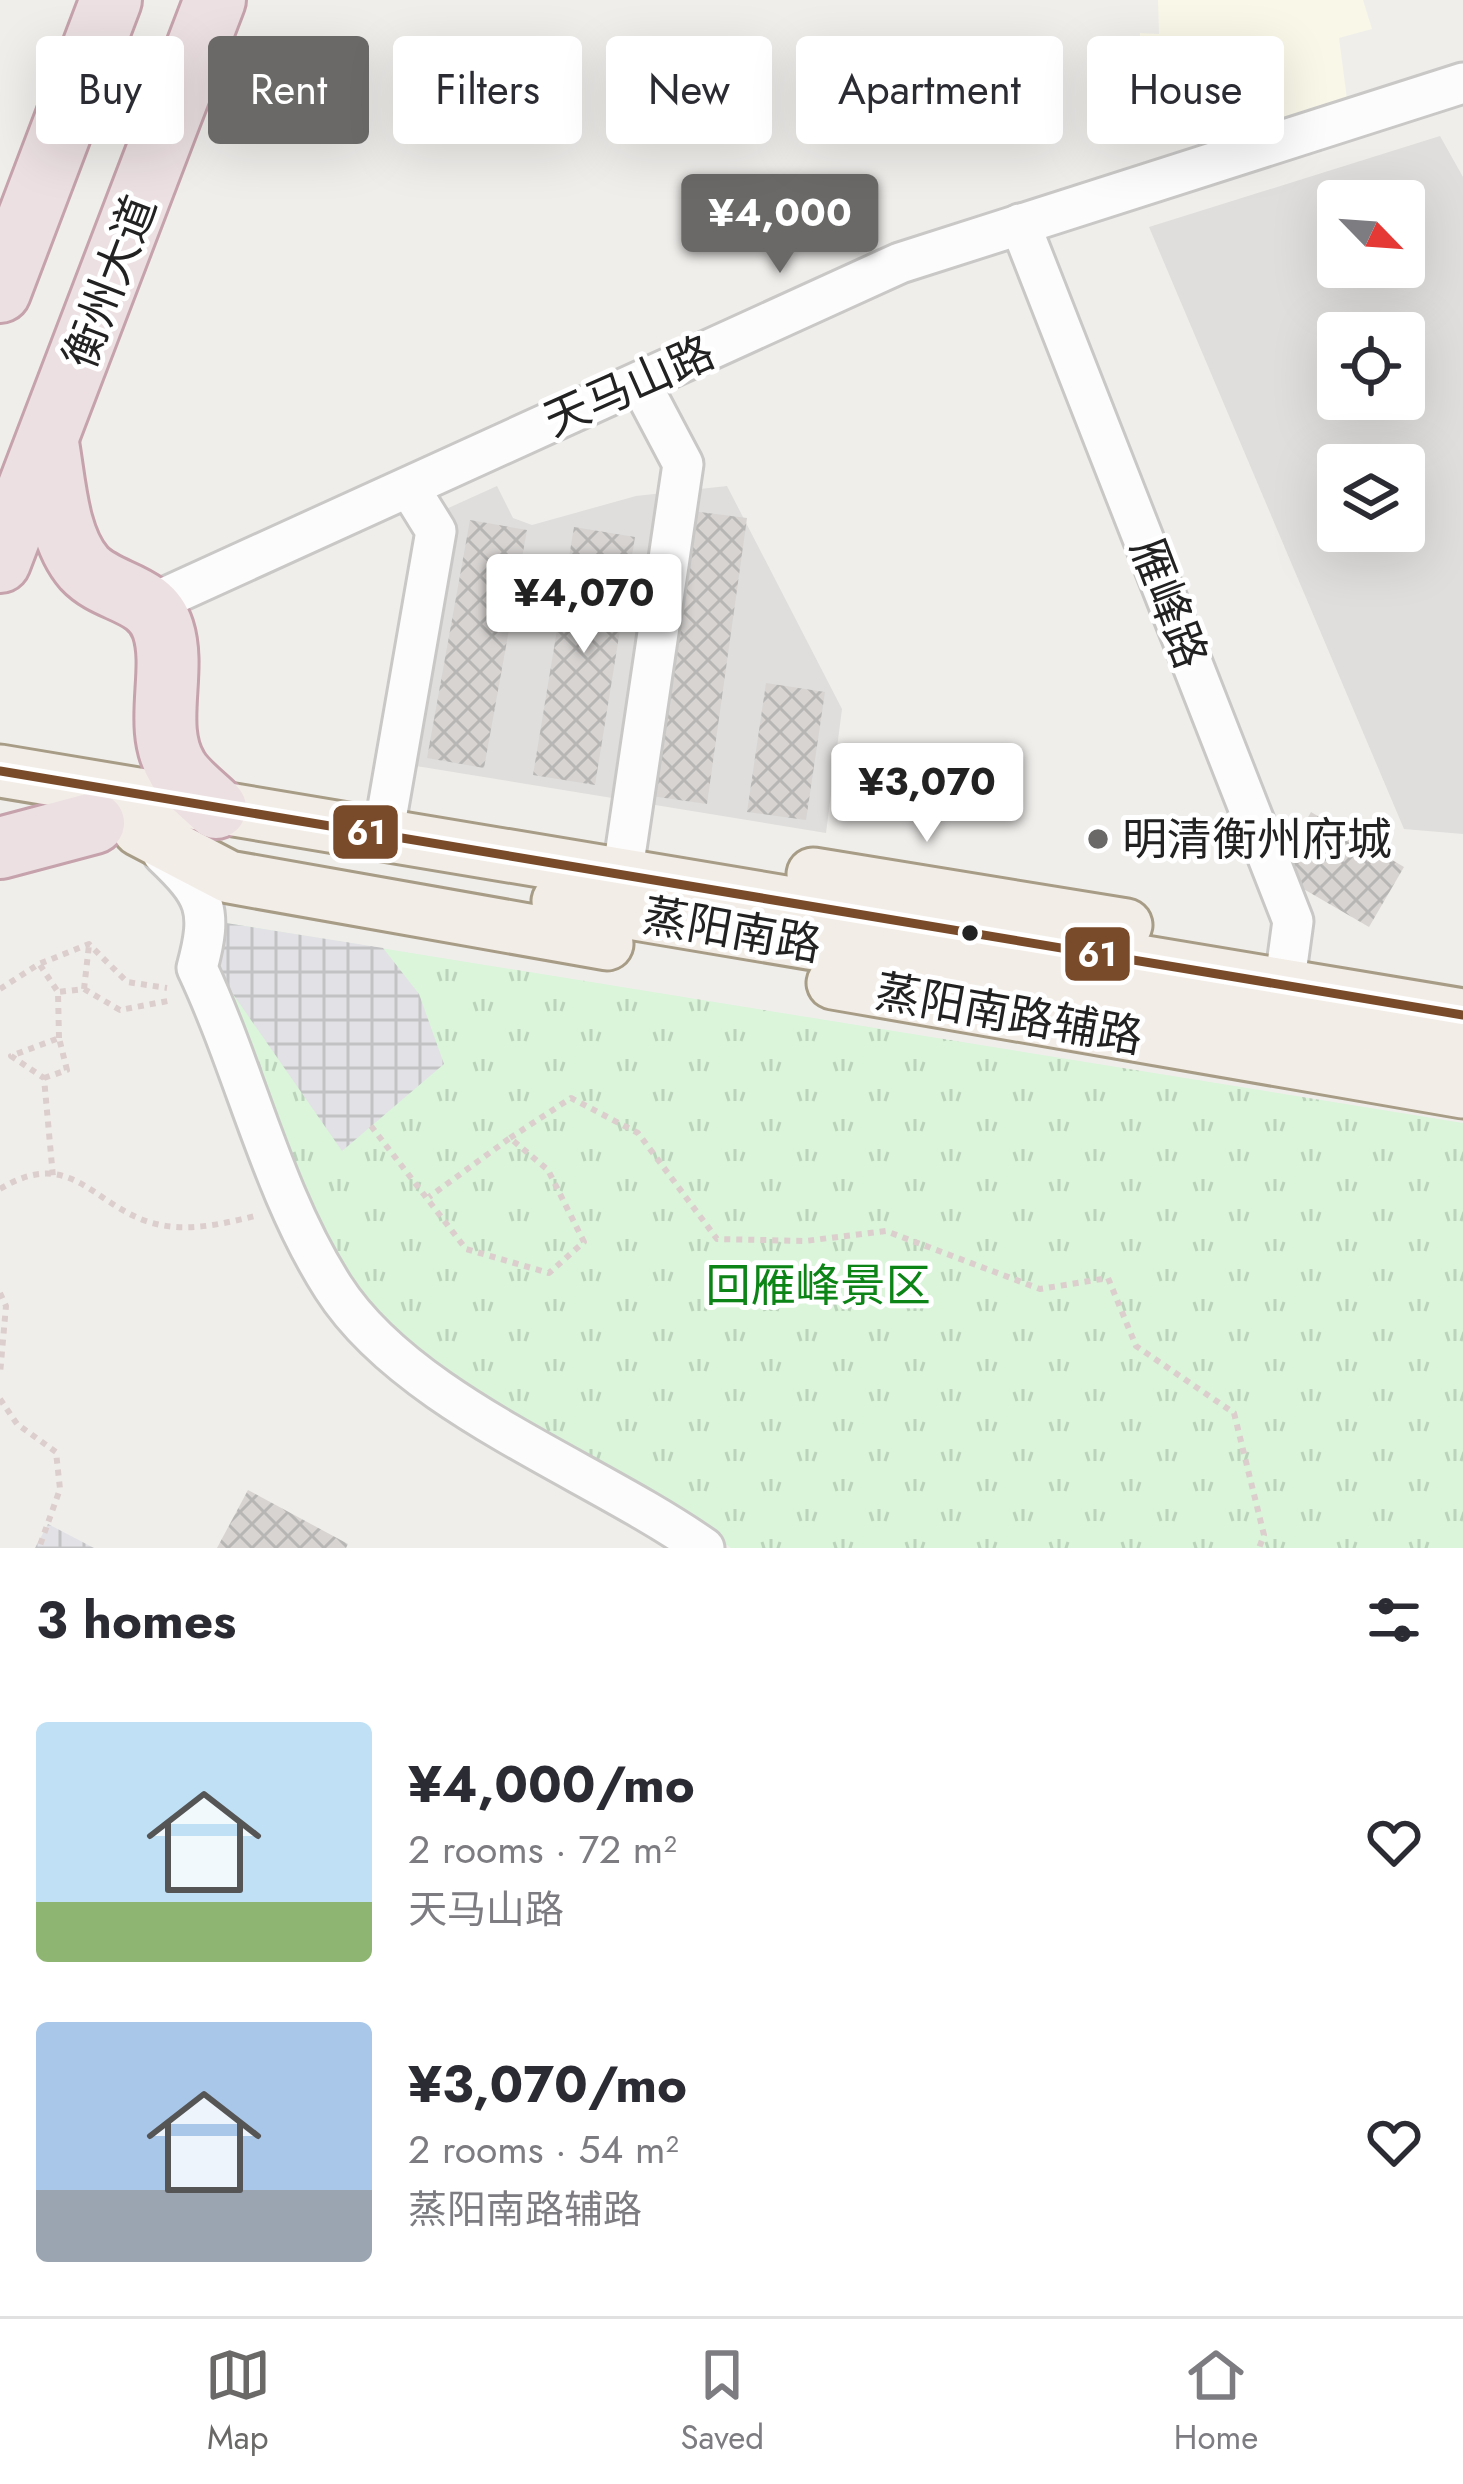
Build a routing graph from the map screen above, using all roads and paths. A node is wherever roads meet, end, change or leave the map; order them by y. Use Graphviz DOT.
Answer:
graph roads {
  1 [pos="111,0"];
  2 [pos="215,0"];
  3 [pos="1463,83"];
  4 [pos="1463,96"];
  5 [pos="1022,229"];
  6 [pos="0,292"];
  7 [pos="646,394"];
  8 [pos="48,443"];
  9 [pos="418,502"];
  10 [pos="0,562"];
  11 [pos="156,615"];
  12 [pos="0,772"];
  13 [pos="216,808"];
  14 [pos="0,813"];
  15 [pos="116,827"];
  16 [pos="383,836"];
  17 [pos="0,848"];
  18 [pos="624,862"];
  19 [pos="89,944"];
  20 [pos="39,964"];
  21 [pos="1286,970"];
  22 [pos="1463,986"];
  23 [pos="0,989"];
  24 [pos="84,989"];
  25 [pos="58,992"];
  26 [pos="208,993"];
  27 [pos="1463,1015"];
  28 [pos="59,1038"];
  29 [pos="0,1054"];
  30 [pos="1463,1054"];
  31 [pos="11,1056"];
  32 [pos="44,1078"];
  33 [pos="1463,1092"];
  34 [pos="371,1126"];
  35 [pos="510,1138"];
  36 [pos="53,1177"];
  37 [pos="0,1189"];
  38 [pos="428,1197"];
  39 [pos="292,1207"];
  40 [pos="0,1293"];
  41 [pos="0,1374"];
  42 [pos="0,1399"];
  43 [pos="39,1548"];
  44 [pos="704,1548"];
  45 [pos="1258,1548"];
  1 -- 6 [label="highway"];
  2 -- 8 [label="highway, 衡州大道"];
  3 -- 5 [label="street, 天马山路"];
  4 -- 5 [label="street, 天马山路"];
  5 -- 7 [label="street, 天马山路"];
  5 -- 11 [label="street, 天马山路"];
  5 -- 21 [label="street, 雁峰路"];
  7 -- 9 [label="street, 天马山路"];
  7 -- 18 [label="street"];
  8 -- 10 [label="highway, 衡州大道"];
  8 -- 11 [label="highway"];
  9 -- 11 [label="street, 天马山路"];
  9 -- 16 [label="street"];
  11 -- 13 [label="highway"];
  12 -- 13 [label="main road, 蒸阳南路"];
  13 -- 16 [label="main road, 蒸阳南路"];
  14 -- 15 [label="main road, 蒸阳南路"];
  15 -- 17 [label="highway"];
  15 -- 26 [label="street"];
  15 -- 30 [label="main road, 蒸阳南路"];
  15 -- 33 [label="main road, 蒸阳南路辅路"];
  16 -- 18 [label="main road, 蒸阳南路"];
  18 -- 21 [label="main road, 蒸阳南路"];
  19 -- 20 [label="path"];
  19 -- 24 [label="path"];
  19 -- 26 [label="path"];
  20 -- 23 [label="path"];
  20 -- 25 [label="path"];
  21 -- 22 [label="main road"];
  21 -- 27 [label="main road, 蒸阳南路"];
  24 -- 25 [label="path"];
  24 -- 26 [label="path"];
  25 -- 28 [label="path"];
  26 -- 39 [label="street"];
  28 -- 31 [label="path"];
  28 -- 32 [label="path"];
  29 -- 31 [label="path"];
  31 -- 32 [label="path"];
  32 -- 36 [label="path"];
  34 -- 38 [label="path"];
  35 -- 38 [label="path"];
  35 -- 38 [label="path"];
  35 -- 45 [label="path"];
  36 -- 37 [label="path"];
  36 -- 39 [label="path"];
  39 -- 44 [label="street"];
  40 -- 41 [label="path"];
  42 -- 43 [label="path"];
}
